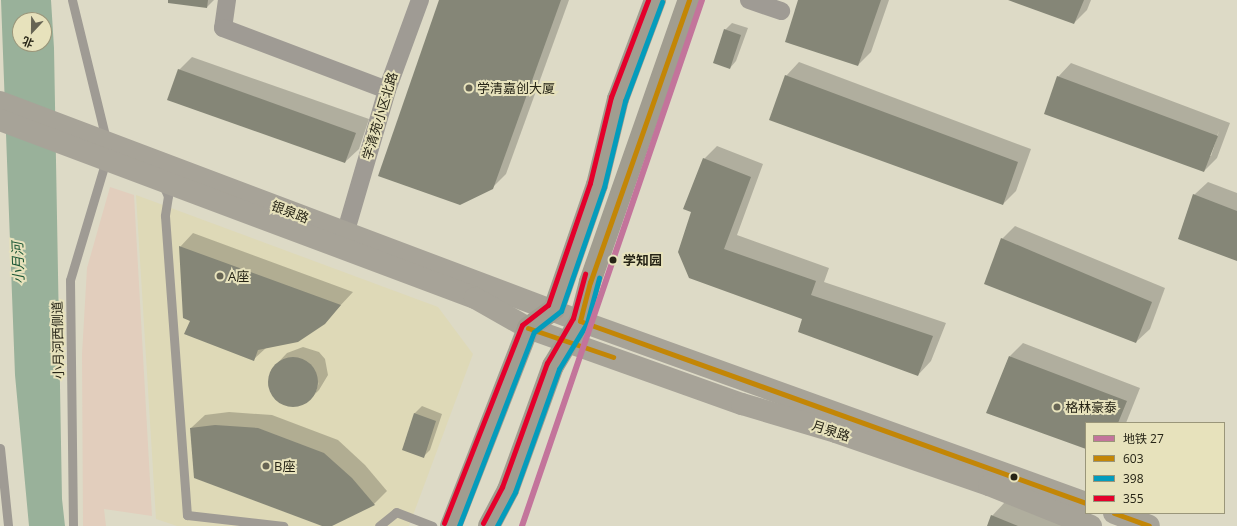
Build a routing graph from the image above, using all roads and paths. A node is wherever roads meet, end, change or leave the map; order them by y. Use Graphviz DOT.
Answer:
graph roads {
  1 [pos="72,0"];
  2 [pos="227,0"];
  3 [pos="420,0"];
  4 [pos="655,0"];
  5 [pos="689,0"];
  6 [pos="749,0"];
  7 [pos="781,11"];
  8 [pos="387,90"];
  9 [pos="0,102"];
  10 [pos="0,120"];
  11 [pos="99,148"];
  12 [pos="160,180"];
  13 [pos="345,234"];
  14 [pos="554,309"];
  15 [pos="580,321"];
  16 [pos="528,328"];
  17 [pos="570,342"];
  18 [pos="0,448"];
  19 [pos="1085,502"];
  20 [pos="1117,514"];
  21 [pos="8,526"];
  22 [pos="73,526"];
  23 [pos="283,526"];
  24 [pos="379,526"];
  25 [pos="432,526"];
  26 [pos="451,526"];
  27 [pos="489,526"];
  28 [pos="1091,526"];
  29 [pos="1149,526"];
  1 -- 11 [label="lane"];
  2 -- 8 [label="street"];
  3 -- 8 [label="street, 学清苑小区北路"];
  4 -- 14 [label="main road"];
  5 -- 15 [label="main road"];
  6 -- 7 [label="street"];
  8 -- 13 [label="street, 学清苑小区北路"];
  9 -- 11 [label="main road, 银泉路"];
  10 -- 11 [label="main road, 银泉路"];
  11 -- 12 [label="main road, 银泉路"];
  11 -- 13 [label="main road, 银泉路"];
  11 -- 22 [label="lane, 小月河西侧道"];
  12 -- 16 [label="main road, 银泉路"];
  12 -- 23 [label="lane"];
  13 -- 14 [label="main road, 银泉路"];
  14 -- 15 [label="main road, 银泉路"];
  14 -- 16 [label="main road"];
  15 -- 17 [label="main road"];
  15 -- 19 [label="main road, 月泉路"];
  16 -- 17 [label="main road, 银泉路"];
  16 -- 26 [label="main road"];
  17 -- 27 [label="main road"];
  17 -- 28 [label="main road, 月泉路"];
  18 -- 21 [label="lane"];
  20 -- 29 [label="main road"];
  24 -- 25 [label="lane"];
}
